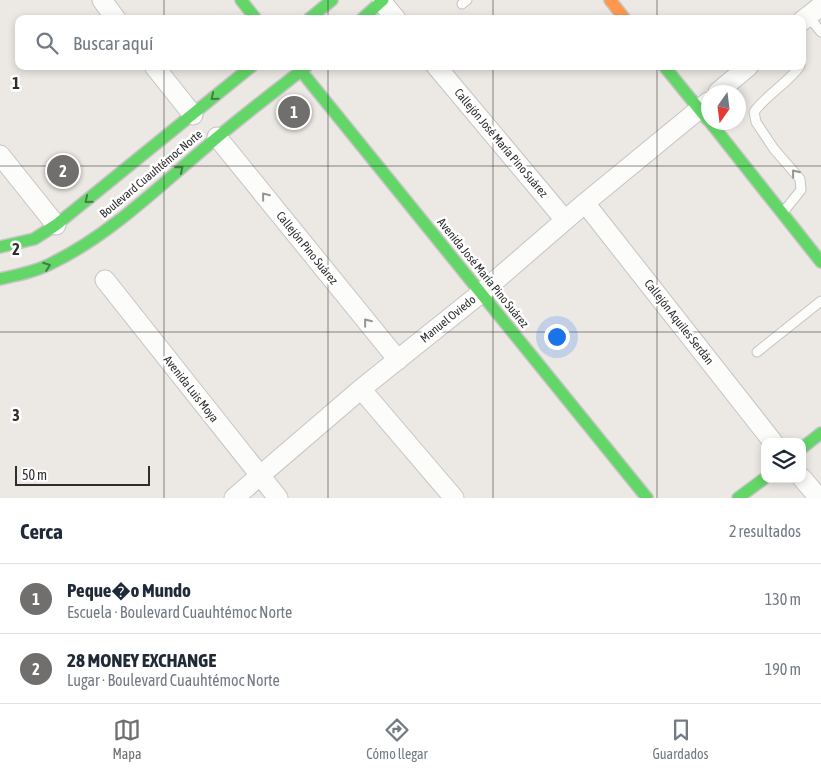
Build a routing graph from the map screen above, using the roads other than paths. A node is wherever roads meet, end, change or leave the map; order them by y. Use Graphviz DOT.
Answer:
graph roads {
  1 [pos="102,0"];
  2 [pos="241,0"];
  3 [pos="332,0"];
  4 [pos="610,0"];
  5 [pos="382,1"];
  6 [pos="810,14"];
  7 [pos="113,15"];
  8 [pos="253,15"];
  9 [pos="314,15"];
  10 [pos="366,15"];
  11 [pos="393,15"];
  12 [pos="622,15"];
  13 [pos="821,32"];
  14 [pos="157,70"];
  15 [pos="247,70"];
  16 [pos="300,70"];
  17 [pos="304,70"];
  18 [pos="439,70"];
  19 [pos="668,70"];
  20 [pos="744,70"];
  21 [pos="797,70"];
  22 [pos="726,85"];
  23 [pos="701,106"];
  24 [pos="193,115"];
  25 [pos="701,117"];
  26 [pos="720,130"];
  27 [pos="217,137"];
  28 [pos="0,155"];
  29 [pos="585,203"];
  30 [pos="783,213"];
  31 [pos="565,220"];
  32 [pos="56,225"];
  33 [pos="0,247"];
  34 [pos="821,262"];
  35 [pos="0,279"];
  36 [pos="105,280"];
  37 [pos="481,293"];
  38 [pos="821,301"];
  39 [pos="758,352"];
  40 [pos="398,360"];
  41 [pos="361,389"];
  42 [pos="821,433"];
  43 [pos="770,438"];
  44 [pos="806,445"];
  45 [pos="261,476"];
  46 [pos="761,481"];
  47 [pos="806,483"];
  48 [pos="234,498"];
  49 [pos="278,498"];
  50 [pos="454,498"];
  51 [pos="647,498"];
  52 [pos="738,498"];
  53 [pos="819,498"];
  1 -- 7 [label="street"];
  2 -- 8 [label="street"];
  3 -- 9 [label="street"];
  4 -- 12 [label="street"];
  5 -- 10 [label="street"];
  5 -- 11 [label="street"];
  6 -- 13 [label="lane"];
  14 -- 24 [label="street"];
  15 -- 24 [label="street, Boulevard Cuauhtémoc Norte, one-way"];
  16 -- 27 [label="street, Boulevard Cuauhtémoc Norte"];
  17 -- 37 [label="street, Avenida José María Pino Suárez"];
  18 -- 31 [label="street, Callejón José María Pino Suárez"];
  19 -- 23 [label="street"];
  20 -- 22 [label="street"];
  30 -- 21 [label="lane, one-way"];
  24 -- 32 [label="street, Boulevard Cuauhtémoc Norte, one-way"];
  25 -- 29 [label="street, Manuel Oviedo"];
  26 -- 30 [label="street"];
  35 -- 27 [label="street, Boulevard Cuauhtémoc Norte, one-way"];
  40 -- 27 [label="street, Callejón Pino Suárez, one-way"];
  28 -- 32 [label="street"];
  29 -- 31 [label="street, Manuel Oviedo"];
  29 -- 43 [label="street, Callejón Aquiles Serdán"];
  30 -- 34 [label="street"];
  31 -- 37 [label="street, Manuel Oviedo"];
  32 -- 33 [label="street, Boulevard Cuauhtémoc Norte"];
  36 -- 45 [label="street, Avenida Luis Moya"];
  37 -- 40 [label="street, Manuel Oviedo"];
  37 -- 51 [label="street, Avenida José María Pino Suárez"];
  38 -- 39 [label="lane"];
  40 -- 41 [label="street, Manuel Oviedo"];
  41 -- 45 [label="street, Manuel Oviedo"];
  41 -- 50 [label="street"];
  42 -- 44 [label="street"];
  45 -- 48 [label="street, Manuel Oviedo"];
  45 -- 49 [label="street, Avenida Luis Moya"];
  46 -- 52 [label="street"];
  47 -- 53 [label="street"];
}
